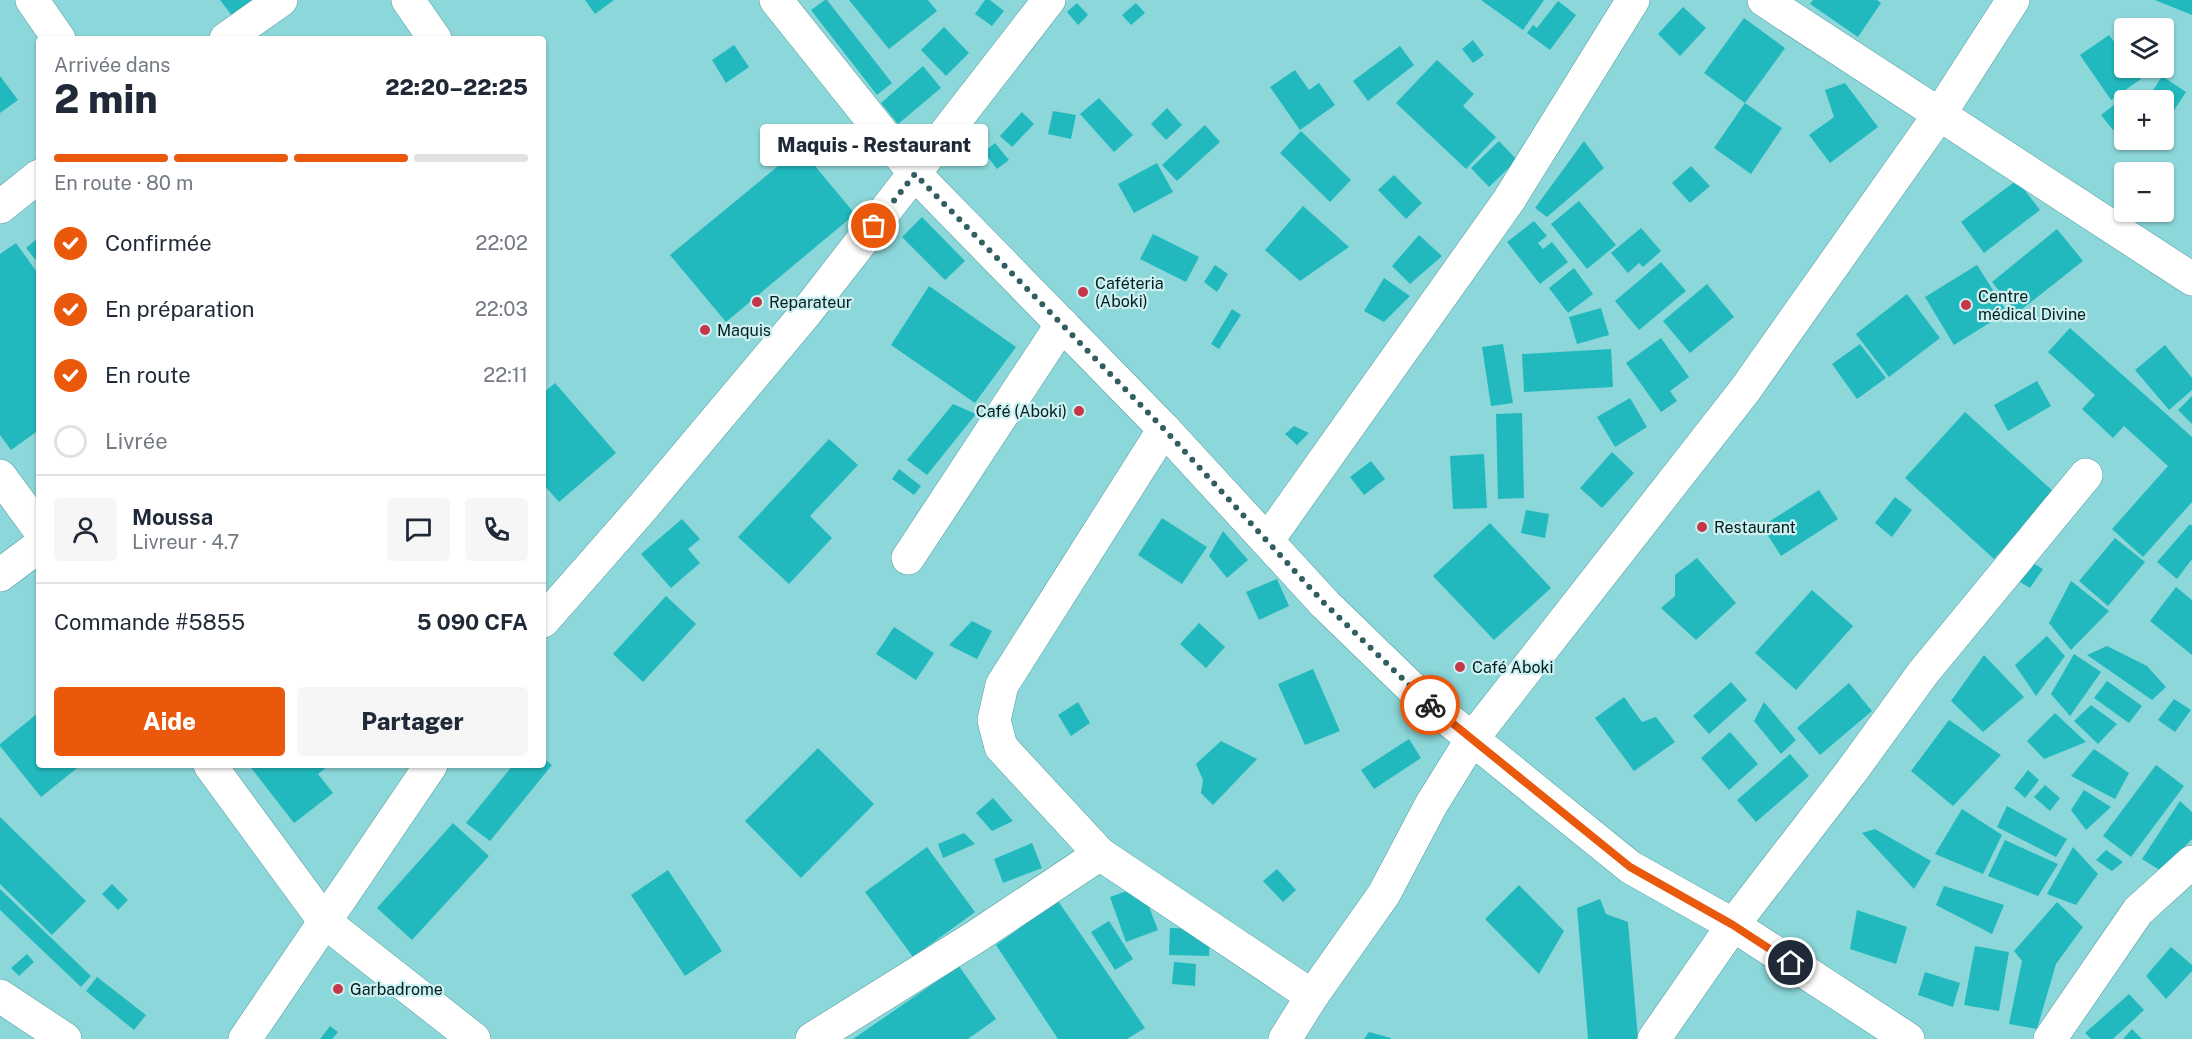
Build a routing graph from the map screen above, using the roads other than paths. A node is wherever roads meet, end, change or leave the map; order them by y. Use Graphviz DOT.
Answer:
graph roads {
  1 [pos="32,0"];
  2 [pos="281,0"];
  3 [pos="408,0"];
  4 [pos="776,0"];
  5 [pos="1048,0"];
  6 [pos="1633,0"];
  7 [pos="1764,0"];
  8 [pos="2013,0"];
  9 [pos="57,36"];
  10 [pos="230,36"];
  11 [pos="433,36"];
  12 [pos="1939,116"];
  13 [pos="915,174"];
  14 [pos="36,178"];
  15 [pos="0,207"];
  16 [pos="2192,279"];
  17 [pos="1062,324"];
  18 [pos="1164,429"];
  19 [pos="2086,475"];
  20 [pos="0,476"];
  21 [pos="36,525"];
  22 [pos="1267,541"];
  23 [pos="36,548"];
  24 [pos="908,558"];
  25 [pos="0,575"];
  26 [pos="546,618"];
  27 [pos="1472,739"];
  28 [pos="212,768"];
  29 [pos="429,768"];
  30 [pos="1100,854"];
  31 [pos="2192,862"];
  32 [pos="325,922"];
  33 [pos="1733,925"];
  34 [pos="0,996"];
  35 [pos="1312,996"];
  36 [pos="65,1039"];
  37 [pos="245,1039"];
  38 [pos="474,1039"];
  39 [pos="812,1039"];
  40 [pos="1285,1039"];
  41 [pos="1654,1039"];
  42 [pos="1908,1039"];
  43 [pos="2050,1039"];
  1 -- 9 [label="street"];
  2 -- 10 [label="street"];
  3 -- 11 [label="street"];
  4 -- 13 [label="street"];
  5 -- 13 [label="street"];
  6 -- 22 [label="street"];
  7 -- 12 [label="street"];
  8 -- 12 [label="street"];
  12 -- 16 [label="street"];
  12 -- 27 [label="street"];
  13 -- 17 [label="street"];
  13 -- 26 [label="street"];
  14 -- 15 [label="street"];
  17 -- 18 [label="street"];
  17 -- 24 [label="street"];
  18 -- 22 [label="street"];
  18 -- 30 [label="street"];
  19 -- 33 [label="street"];
  20 -- 21 [label="street"];
  22 -- 27 [label="street"];
  23 -- 25 [label="street"];
  27 -- 33 [label="street"];
  27 -- 35 [label="street"];
  28 -- 32 [label="street"];
  29 -- 32 [label="street"];
  30 -- 35 [label="street"];
  30 -- 39 [label="street"];
  31 -- 43 [label="street"];
  32 -- 37 [label="street"];
  32 -- 38 [label="street"];
  33 -- 41 [label="street"];
  33 -- 42 [label="street"];
  34 -- 36 [label="street"];
  35 -- 40 [label="street"];
}
